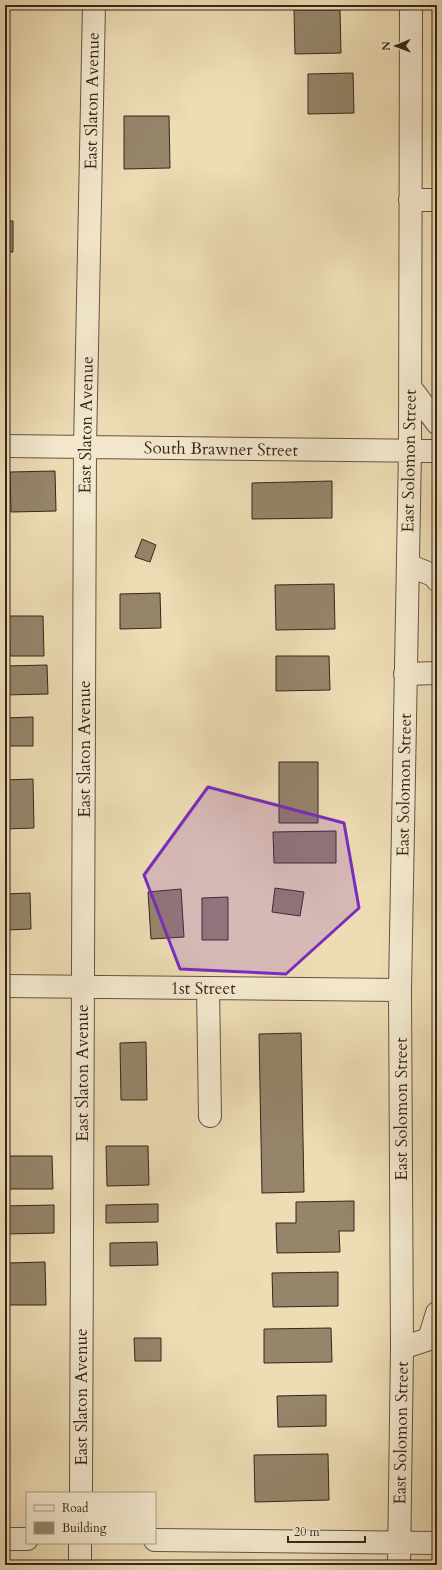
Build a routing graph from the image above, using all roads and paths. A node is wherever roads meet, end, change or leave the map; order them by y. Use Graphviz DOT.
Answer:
graph roads {
  1 [pos="94,5"];
  2 [pos="411,5"];
  3 [pos="410,200"];
  4 [pos="437,200"];
  5 [pos="410,386"];
  6 [pos="437,423"];
  7 [pos="5,446"];
  8 [pos="85,447"];
  9 [pos="437,451"];
  10 [pos="410,452"];
  11 [pos="408,565"];
  12 [pos="437,580"];
  13 [pos="437,673"];
  14 [pos="406,674"];
  15 [pos="5,986"];
  16 [pos="82,987"];
  17 [pos="208,988"];
  18 [pos="400,990"];
  19 [pos="210,1116"];
  20 [pos="437,1313"];
  21 [pos="402,1348"];
  22 [pos="81,1492"];
  23 [pos="5,1539"];
  24 [pos="26,1539"];
  25 [pos="156,1540"];
  26 [pos="399,1542"];
  27 [pos="437,1543"];
  28 [pos="80,1544"];
  29 [pos="80,1565"];
  30 [pos="399,1565"];
  1 -- 8 [label="street, East Slaton Avenue"];
  2 -- 3 [label="street, East Solomon Street"];
  3 -- 4 [label="street"];
  3 -- 5 [label="street, East Solomon Street"];
  5 -- 6 [label="street"];
  5 -- 10 [label="street, East Solomon Street"];
  7 -- 8 [label="street, South Brawner Street"];
  8 -- 10 [label="street, South Brawner Street"];
  8 -- 16 [label="street, East Slaton Avenue"];
  9 -- 10 [label="street, South Brawner Street"];
  10 -- 11 [label="street, East Solomon Street"];
  11 -- 12 [label="street"];
  11 -- 14 [label="street, East Solomon Street"];
  13 -- 14 [label="street"];
  14 -- 18 [label="street, East Solomon Street"];
  15 -- 16 [label="street, 1st Street"];
  16 -- 17 [label="street, 1st Street"];
  16 -- 22 [label="street, East Slaton Avenue"];
  17 -- 18 [label="street, 1st Street"];
  17 -- 19 [label="street"];
  18 -- 21 [label="street, East Solomon Street"];
  20 -- 21 [label="street"];
  21 -- 26 [label="street, East Solomon Street"];
  23 -- 24 [label="street"];
  25 -- 26 [label="street"];
  26 -- 27 [label="street"];
  26 -- 30 [label="street, East Solomon Street"];
  28 -- 29 [label="street"];
}
